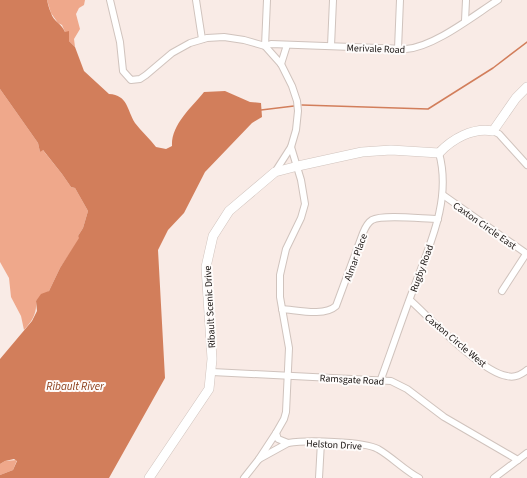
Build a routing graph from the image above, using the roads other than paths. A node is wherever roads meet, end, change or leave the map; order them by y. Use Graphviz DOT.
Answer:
graph roads {
  1 [pos="110,0"];
  2 [pos="196,0"];
  3 [pos="267,0"];
  4 [pos="333,0"];
  5 [pos="400,0"];
  6 [pos="466,0"];
  7 [pos="498,0"];
  8 [pos="465,21"];
  9 [pos="202,39"];
  10 [pos="287,45"];
  11 [pos="265,46"];
  12 [pos="331,46"];
  13 [pos="398,49"];
  14 [pos="280,64"];
  15 [pos="527,87"];
  16 [pos="493,131"];
  17 [pos="291,147"];
  18 [pos="439,153"];
  19 [pos="527,165"];
  20 [pos="298,166"];
  21 [pos="275,172"];
  22 [pos="443,195"];
  23 [pos="438,220"];
  24 [pos="527,254"];
  25 [pos="502,291"];
  26 [pos="410,300"];
  27 [pos="282,309"];
  28 [pos="527,370"];
  29 [pos="212,372"];
  30 [pos="288,376"];
  31 [pos="381,379"];
  32 [pos="276,433"];
  33 [pos="321,442"];
  34 [pos="288,443"];
  35 [pos="527,453"];
  36 [pos="259,460"];
  37 [pos="518,460"];
  38 [pos="149,478"];
  39 [pos="244,478"];
  40 [pos="319,478"];
  41 [pos="419,478"];
  42 [pos="494,478"];
  1 -- 9 [label="street"];
  2 -- 9 [label="street"];
  3 -- 11 [label="street"];
  4 -- 12 [label="street"];
  5 -- 13 [label="street"];
  6 -- 8 [label="street"];
  7 -- 8 [label="street, Merivale Road"];
  8 -- 13 [label="street, Merivale Road"];
  9 -- 11 [label="street"];
  10 -- 11 [label="street, Merivale Road"];
  10 -- 12 [label="street, Merivale Road"];
  10 -- 14 [label="street"];
  11 -- 14 [label="street"];
  12 -- 13 [label="street, Merivale Road"];
  14 -- 17 [label="street"];
  15 -- 16 [label="street"];
  16 -- 18 [label="street"];
  16 -- 19 [label="street"];
  17 -- 20 [label="street"];
  17 -- 21 [label="street"];
  18 -- 20 [label="street, Ribault Scenic Drive"];
  18 -- 22 [label="street, Rugby Road"];
  20 -- 21 [label="street, Ribault Scenic Drive"];
  20 -- 27 [label="street"];
  21 -- 29 [label="street, Ribault Scenic Drive"];
  22 -- 23 [label="street, Rugby Road"];
  22 -- 24 [label="street, Caxton Circle East"];
  23 -- 26 [label="street, Rugby Road"];
  23 -- 27 [label="street, Almar Place"];
  24 -- 25 [label="street"];
  26 -- 28 [label="street, Caxton Circle West"];
  26 -- 31 [label="street, Rugby Road"];
  27 -- 30 [label="street"];
  29 -- 30 [label="street, Ramsgate Road"];
  29 -- 38 [label="street, Ribault Scenic Drive"];
  30 -- 31 [label="street, Ramsgate Road"];
  30 -- 32 [label="street"];
  31 -- 37 [label="street, Ramsgate Road"];
  32 -- 34 [label="street"];
  32 -- 36 [label="street"];
  33 -- 34 [label="street, Helston Drive"];
  33 -- 40 [label="street"];
  33 -- 41 [label="street, Helston Drive"];
  34 -- 36 [label="street"];
  35 -- 37 [label="street"];
  36 -- 39 [label="street"];
  37 -- 42 [label="street"];
}
